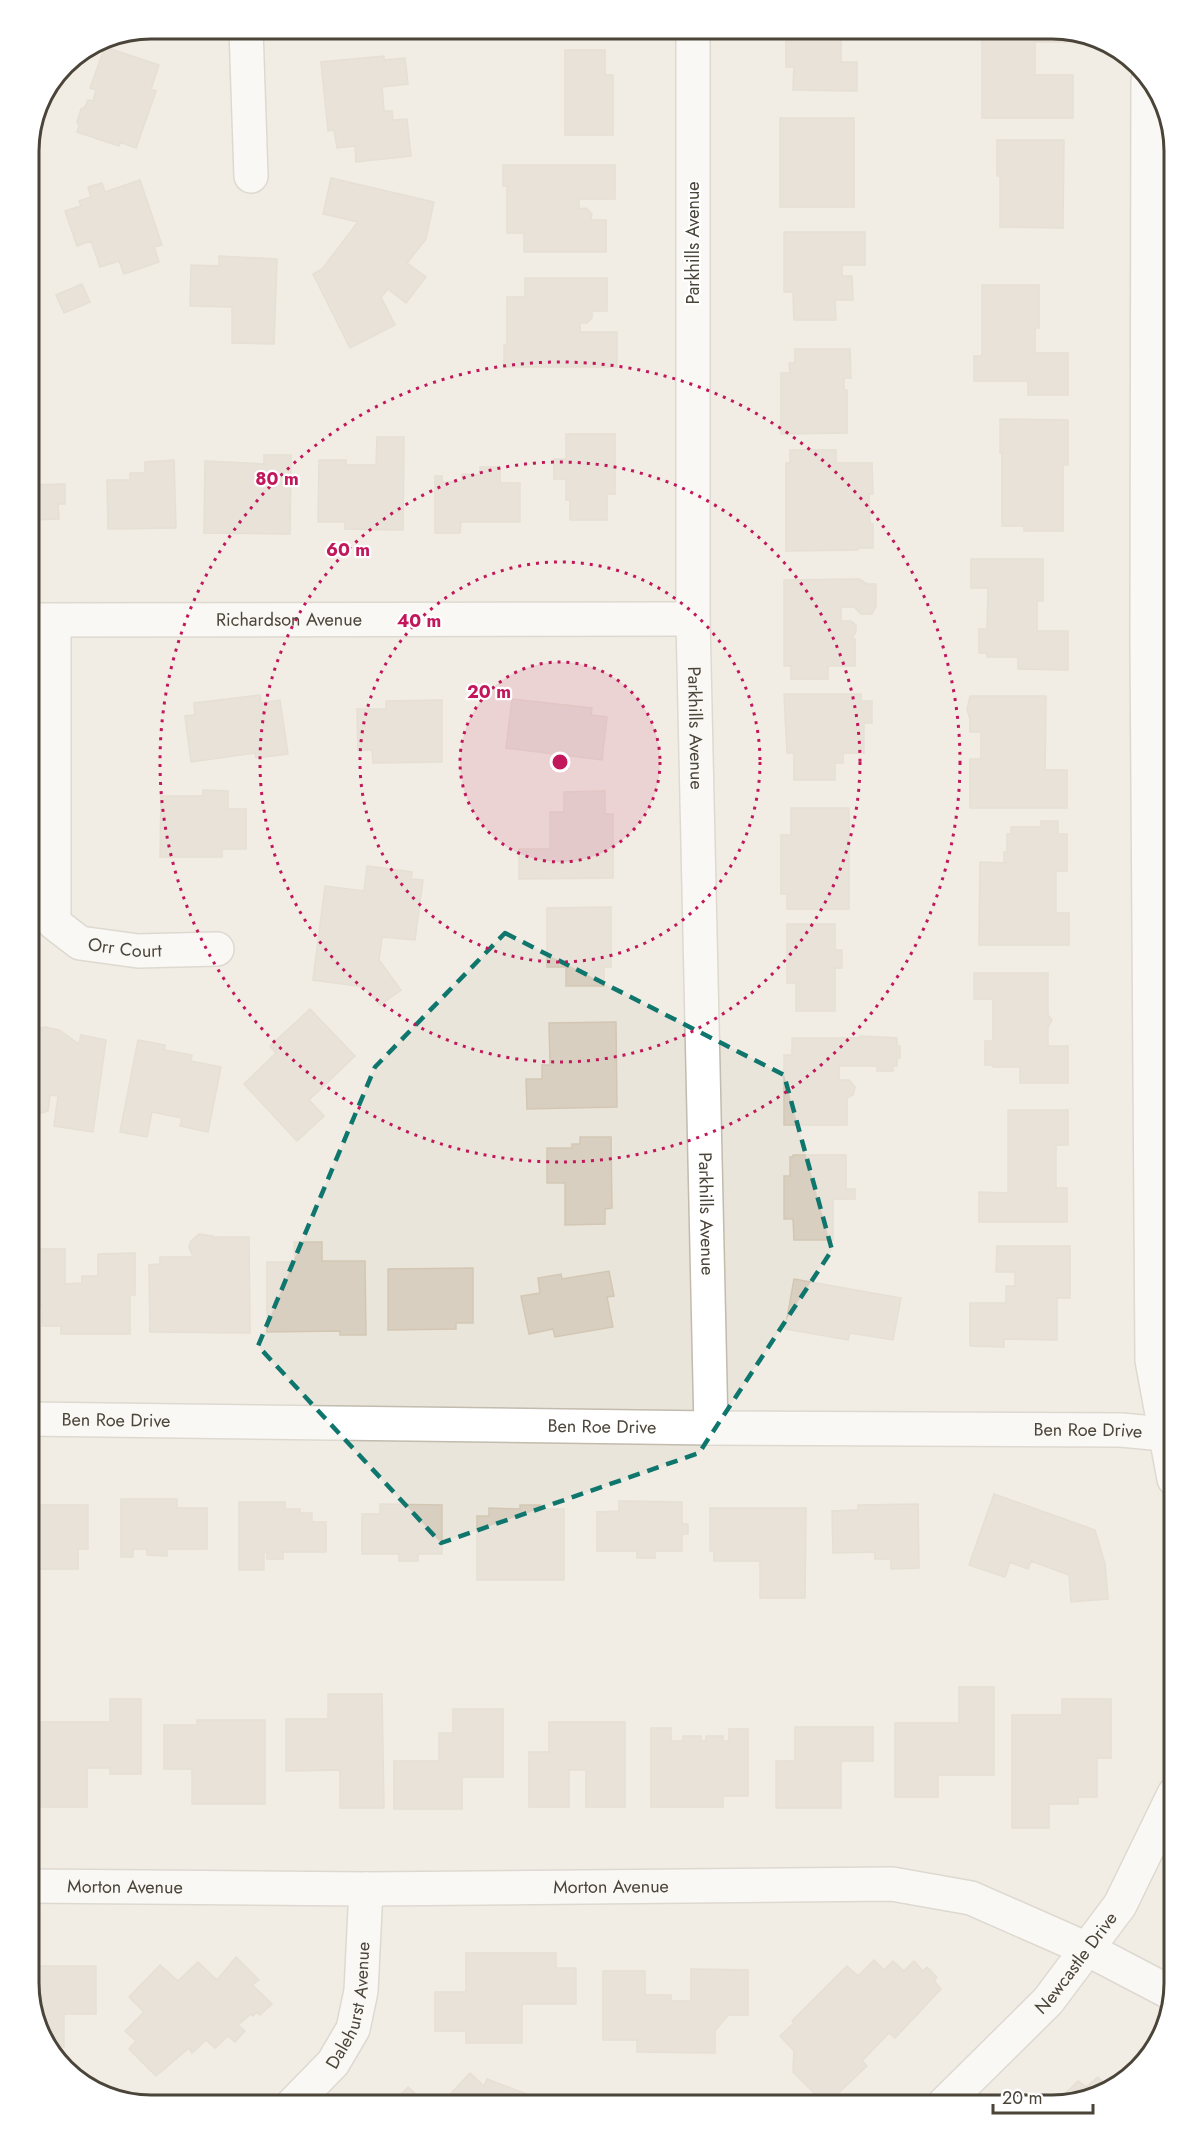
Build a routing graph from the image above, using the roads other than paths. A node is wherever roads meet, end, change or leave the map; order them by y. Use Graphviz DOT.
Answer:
graph roads {
  1 [pos="246,39"];
  2 [pos="693,39"];
  3 [pos="1148,95"];
  4 [pos="251,176"];
  5 [pos="693,619"];
  6 [pos="42,621"];
  7 [pos="217,949"];
  8 [pos="1164,1407"];
  9 [pos="39,1419"];
  10 [pos="711,1428"];
  11 [pos="1164,1434"];
  12 [pos="1164,1815"];
  13 [pos="39,1886"];
  14 [pos="366,1889"];
  15 [pos="1086,1949"];
  16 [pos="1164,1989"];
  17 [pos="302,2095"];
  18 [pos="952,2095"];
  1 -- 4 [label="street"];
  2 -- 5 [label="street, Parkhills Avenue"];
  3 -- 8 [label="street"];
  5 -- 6 [label="street, Richardson Avenue"];
  5 -- 10 [label="street, Parkhills Avenue"];
  6 -- 7 [label="street, Orr Court"];
  9 -- 10 [label="street, Ben Roe Drive"];
  10 -- 11 [label="street, Ben Roe Drive"];
  12 -- 15 [label="street, Newcastle Drive"];
  13 -- 14 [label="street, Morton Avenue"];
  14 -- 15 [label="street, Morton Avenue"];
  14 -- 17 [label="street, Dalehurst Avenue"];
  15 -- 16 [label="street, Morton Avenue"];
  15 -- 18 [label="street, Newcastle Drive"];
}
